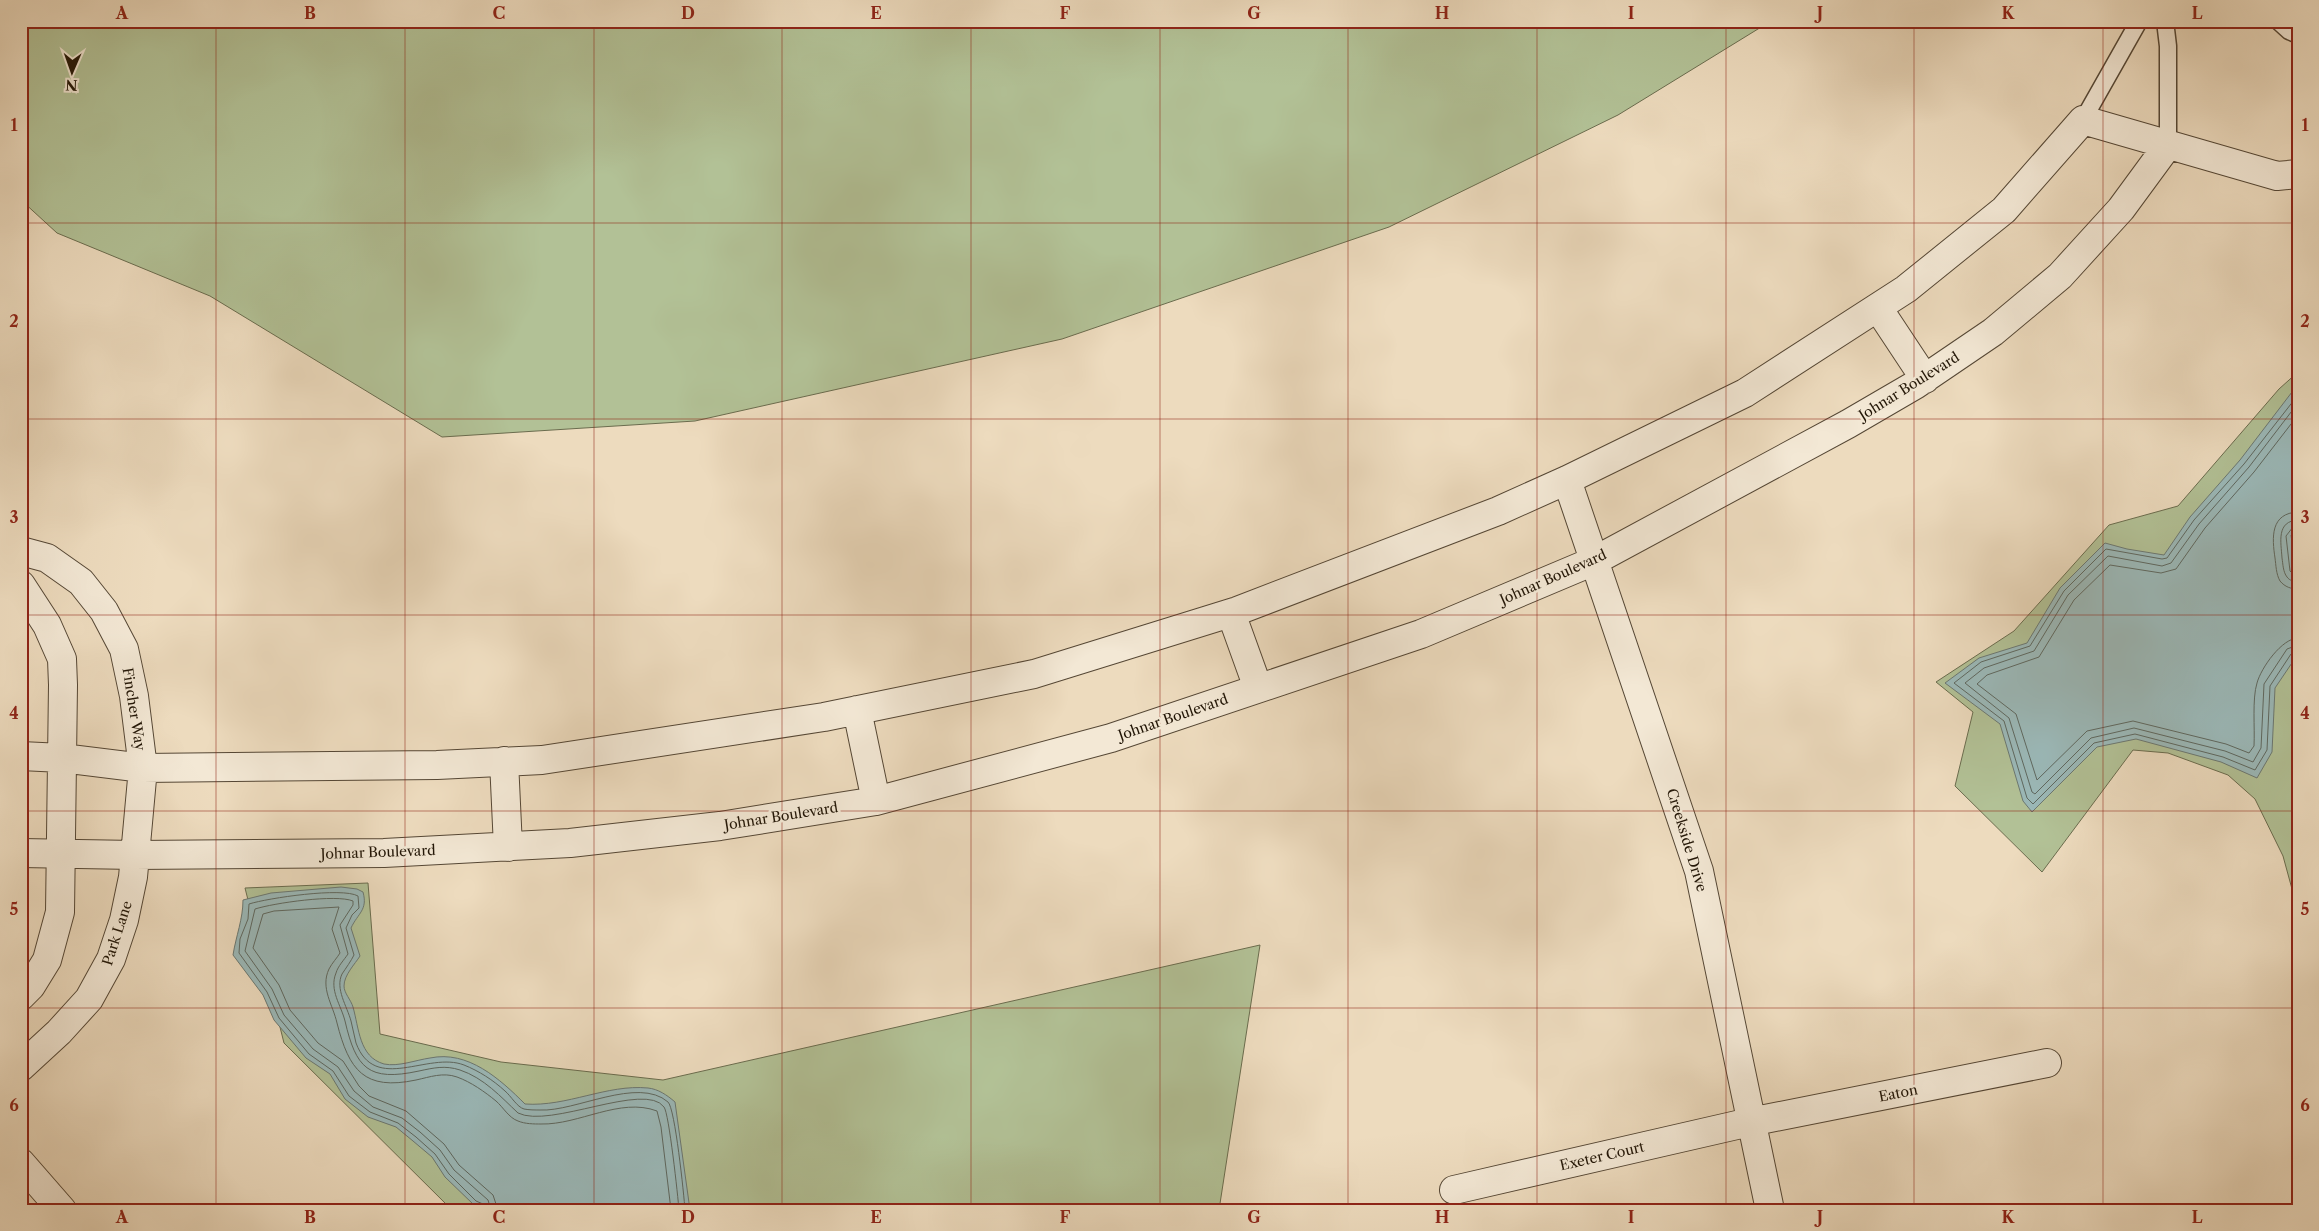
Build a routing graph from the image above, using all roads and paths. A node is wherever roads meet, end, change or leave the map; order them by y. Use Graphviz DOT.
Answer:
graph roads {
  1 [pos="2139,21"];
  2 [pos="2165,21"];
  3 [pos="2278,21"];
  4 [pos="2298,35"];
  5 [pos="2083,120"];
  6 [pos="2168,145"];
  7 [pos="2298,174"];
  8 [pos="1878,308"];
  9 [pos="1925,379"];
  10 [pos="1567,480"];
  11 [pos="21,551"];
  12 [pos="1594,561"];
  13 [pos="21,585"];
  14 [pos="1231,613"];
  15 [pos="1258,688"];
  16 [pos="857,710"];
  17 [pos="21,756"];
  18 [pos="62,758"];
  19 [pos="504,761"];
  20 [pos="143,768"];
  21 [pos="876,801"];
  22 [pos="508,846"];
  23 [pos="21,853"];
  24 [pos="61,854"];
  25 [pos="135,855"];
  26 [pos="21,996"];
  27 [pos="2046,1063"];
  28 [pos="21,1067"];
  29 [pos="1750,1122"];
  30 [pos="21,1163"];
  31 [pos="1454,1190"];
  32 [pos="62,1210"];
  33 [pos="1770,1210"];
  1 -- 5 [label="lane"];
  2 -- 6 [label="lane"];
  3 -- 4 [label="lane"];
  5 -- 6 [label="street"];
  5 -- 8 [label="street"];
  6 -- 7 [label="street"];
  6 -- 9 [label="street, Johnar Boulevard"];
  8 -- 9 [label="street"];
  8 -- 10 [label="street"];
  9 -- 12 [label="street, Johnar Boulevard"];
  10 -- 12 [label="street, Creekside Drive"];
  10 -- 14 [label="street"];
  11 -- 20 [label="street, Fincher Way"];
  12 -- 15 [label="street, Johnar Boulevard"];
  12 -- 29 [label="street, Creekside Drive"];
  13 -- 18 [label="street"];
  14 -- 15 [label="street"];
  14 -- 16 [label="street"];
  15 -- 21 [label="street, Johnar Boulevard"];
  16 -- 19 [label="street"];
  16 -- 21 [label="street"];
  17 -- 18 [label="street"];
  18 -- 20 [label="street"];
  18 -- 24 [label="street"];
  19 -- 20 [label="street"];
  19 -- 22 [label="street"];
  20 -- 25 [label="street, Park Lane"];
  21 -- 22 [label="street, Johnar Boulevard"];
  22 -- 25 [label="street, Johnar Boulevard"];
  23 -- 24 [label="street, Johnar Boulevard"];
  24 -- 25 [label="street, Johnar Boulevard"];
  24 -- 26 [label="street"];
  25 -- 28 [label="street, Park Lane"];
  27 -- 29 [label="street, Eaton"];
  29 -- 31 [label="street, Exeter Court"];
  29 -- 33 [label="street, Creekside Drive"];
  30 -- 32 [label="street"];
}
